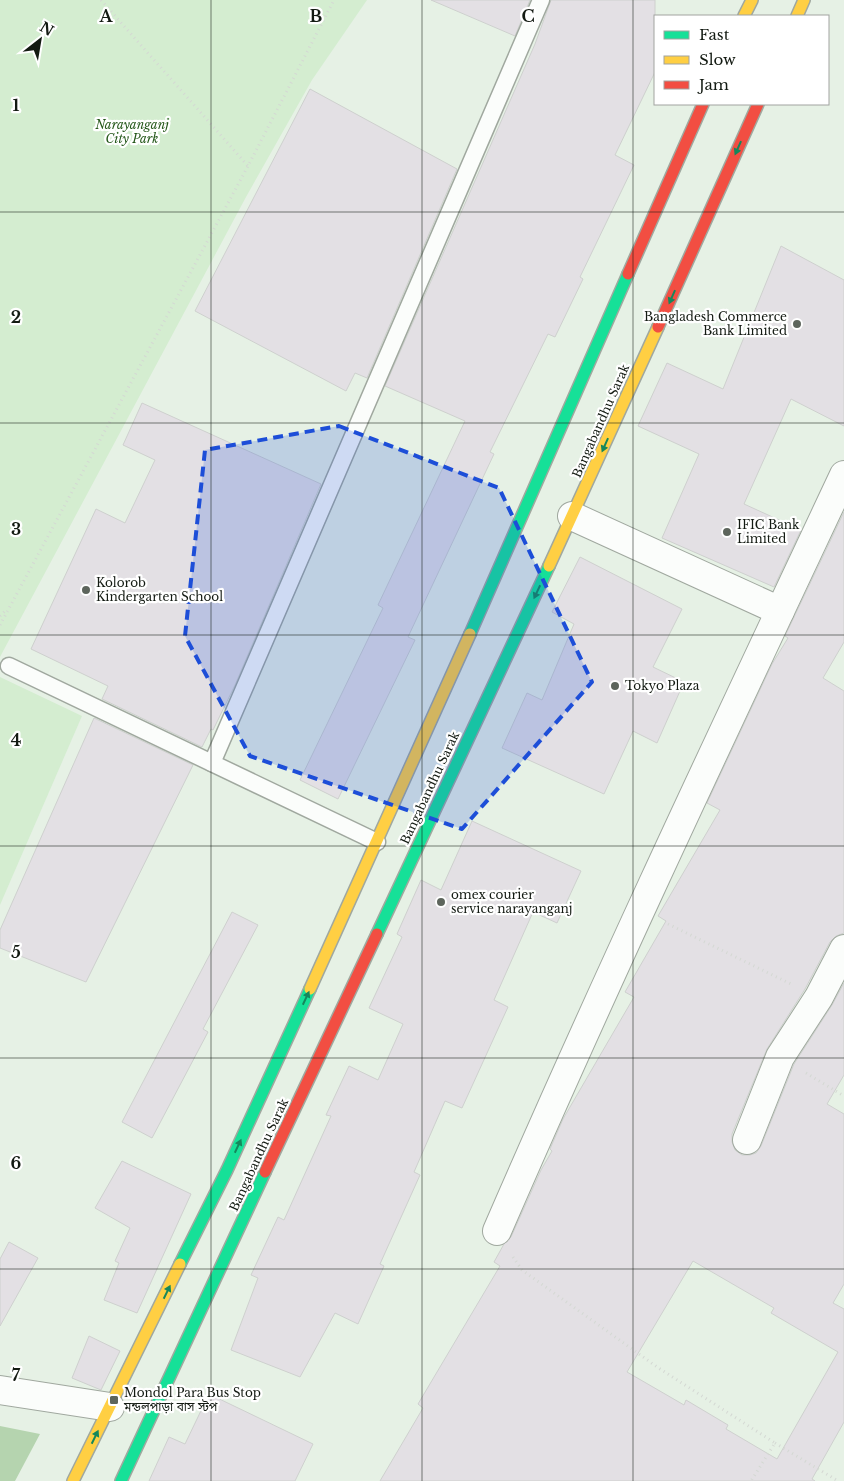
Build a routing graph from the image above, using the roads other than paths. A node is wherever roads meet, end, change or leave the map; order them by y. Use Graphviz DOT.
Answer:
graph roads {
  1 [pos="541,0"];
  2 [pos="752,0"];
  3 [pos="804,0"];
  4 [pos="744,15"];
  5 [pos="797,15"];
  6 [pos="703,105"];
  7 [pos="758,105"];
  8 [pos="844,475"];
  9 [pos="572,516"];
  10 [pos="780,611"];
  11 [pos="9,666"];
  12 [pos="212,763"];
  13 [pos="377,842"];
  14 [pos="844,949"];
  15 [pos="747,1140"];
  16 [pos="496,1231"];
  17 [pos="0,1390"];
  18 [pos="110,1407"];
  19 [pos="73,1481"];
  20 [pos="121,1481"];
  1 -- 12 [label="lane"];
  2 -- 4 [label="main road"];
  3 -- 5 [label="main road"];
  6 -- 13 [label="main road, Bangabandhu Sarak"];
  7 -- 9 [label="main road, Bangabandhu Sarak, one-way"];
  8 -- 10 [label="street"];
  9 -- 10 [label="street"];
  9 -- 20 [label="main road, Bangabandhu Sarak, one-way"];
  10 -- 16 [label="street"];
  11 -- 12 [label="lane"];
  12 -- 13 [label="lane"];
  18 -- 13 [label="main road, Bangabandhu Sarak, one-way"];
  14 -- 15 [label="street"];
  17 -- 18 [label="street"];
  19 -- 18 [label="main road, Bangabandhu Sarak, one-way"];
}
